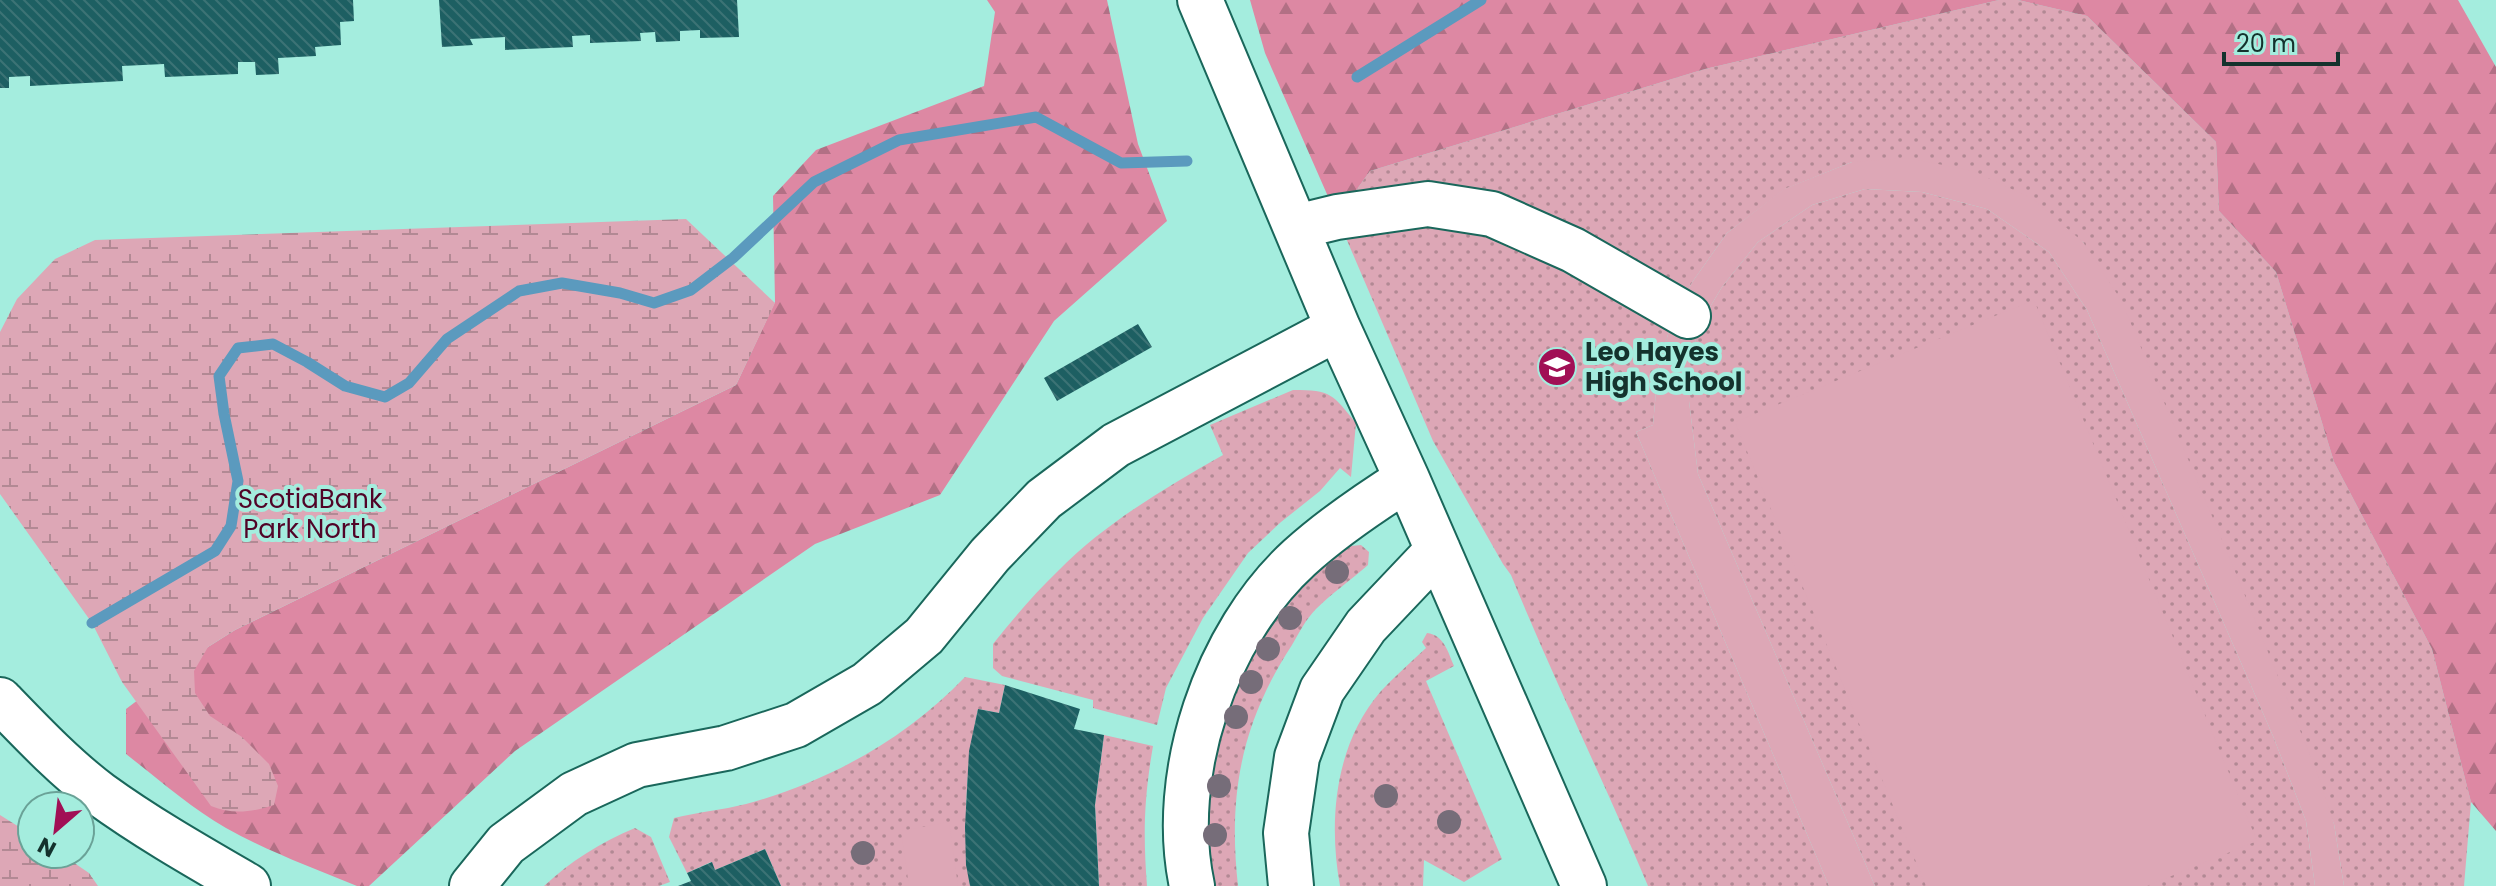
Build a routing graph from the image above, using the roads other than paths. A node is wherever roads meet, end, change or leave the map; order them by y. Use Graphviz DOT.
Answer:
graph roads {
  1 [pos="1200,0"];
  2 [pos="1296,227"];
  3 [pos="1688,316"];
  4 [pos="1338,328"];
  5 [pos="1407,479"];
  6 [pos="1438,550"];
  7 [pos="0,700"];
  8 [pos="248,886"];
  9 [pos="472,886"];
  10 [pos="1192,886"];
  11 [pos="1291,886"];
  12 [pos="1584,886"];
  1 -- 2 [label="street"];
  2 -- 3 [label="street"];
  2 -- 4 [label="street"];
  4 -- 5 [label="street"];
  4 -- 9 [label="street"];
  5 -- 6 [label="street"];
  5 -- 10 [label="street"];
  6 -- 11 [label="street"];
  6 -- 12 [label="street"];
  7 -- 8 [label="street"];
}
